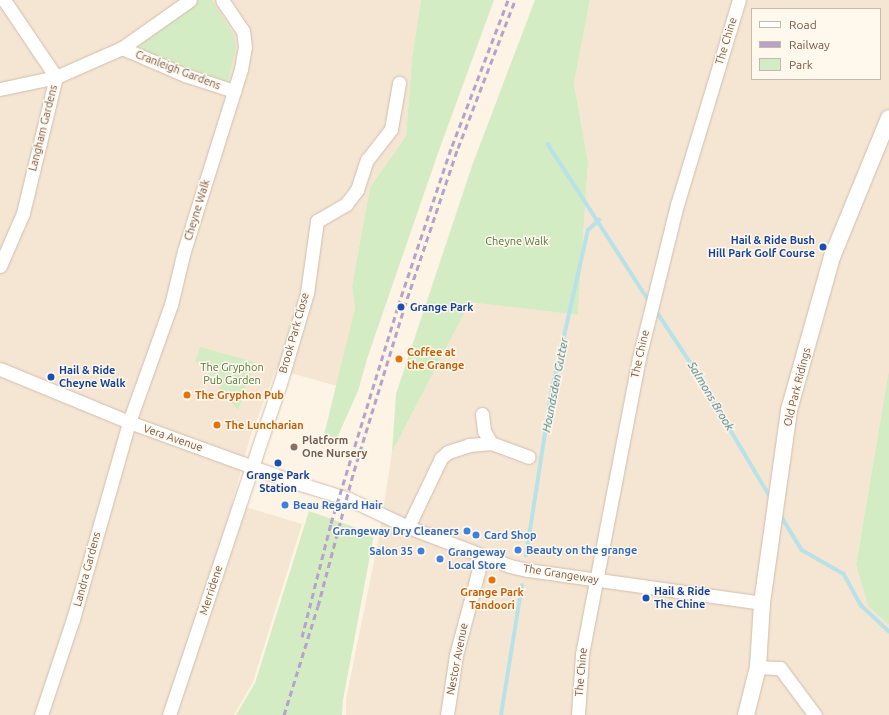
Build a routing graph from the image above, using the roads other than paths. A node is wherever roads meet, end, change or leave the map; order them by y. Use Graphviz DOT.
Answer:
graph roads {
  1 [pos="4,0"];
  2 [pos="190,0"];
  3 [pos="222,0"];
  4 [pos="739,0"];
  5 [pos="122,48"];
  6 [pos="56,77"];
  7 [pos="398,82"];
  8 [pos="0,89"];
  9 [pos="234,91"];
  10 [pos="889,118"];
  11 [pos="0,266"];
  12 [pos="0,368"];
  13 [pos="482,414"];
  14 [pos="129,422"];
  15 [pos="491,443"];
  16 [pos="528,457"];
  17 [pos="251,465"];
  18 [pos="349,499"];
  19 [pos="408,526"];
  20 [pos="482,557"];
  21 [pos="595,580"];
  22 [pos="762,603"];
  23 [pos="758,661"];
  24 [pos="40,715"];
  25 [pos="169,715"];
  26 [pos="447,715"];
  27 [pos="578,715"];
  28 [pos="746,715"];
  29 [pos="815,715"];
  1 -- 6 [label="street, Langham Gardens"];
  2 -- 5 [label="street, Cranleigh Gardens"];
  3 -- 9 [label="street, Cheyne Walk"];
  4 -- 21 [label="street, The Chine"];
  5 -- 6 [label="street, Cranleigh Gardens"];
  5 -- 9 [label="street, Cranleigh Gardens"];
  6 -- 8 [label="street, Cranleigh Gardens"];
  6 -- 11 [label="street, Langham Gardens"];
  7 -- 17 [label="street, Brook Park Close"];
  9 -- 14 [label="street, Cheyne Walk"];
  10 -- 22 [label="street, Old Park Ridings"];
  12 -- 14 [label="street, Vera Avenue"];
  13 -- 15 [label="street"];
  14 -- 17 [label="street, Vera Avenue"];
  14 -- 24 [label="street, Landra Gardens"];
  15 -- 16 [label="street"];
  15 -- 19 [label="street"];
  17 -- 18 [label="street, Vera Avenue"];
  17 -- 25 [label="street, Merridene"];
  18 -- 19 [label="street, The Grangeway"];
  19 -- 20 [label="street, The Grangeway"];
  20 -- 21 [label="street, The Grangeway"];
  20 -- 26 [label="street, Nestor Avenue"];
  21 -- 22 [label="street, The Grangeway"];
  21 -- 27 [label="street, The Chine"];
  22 -- 23 [label="street, Old Park Ridings"];
  23 -- 28 [label="street, Old Park Ridings"];
  23 -- 29 [label="street"];
}
